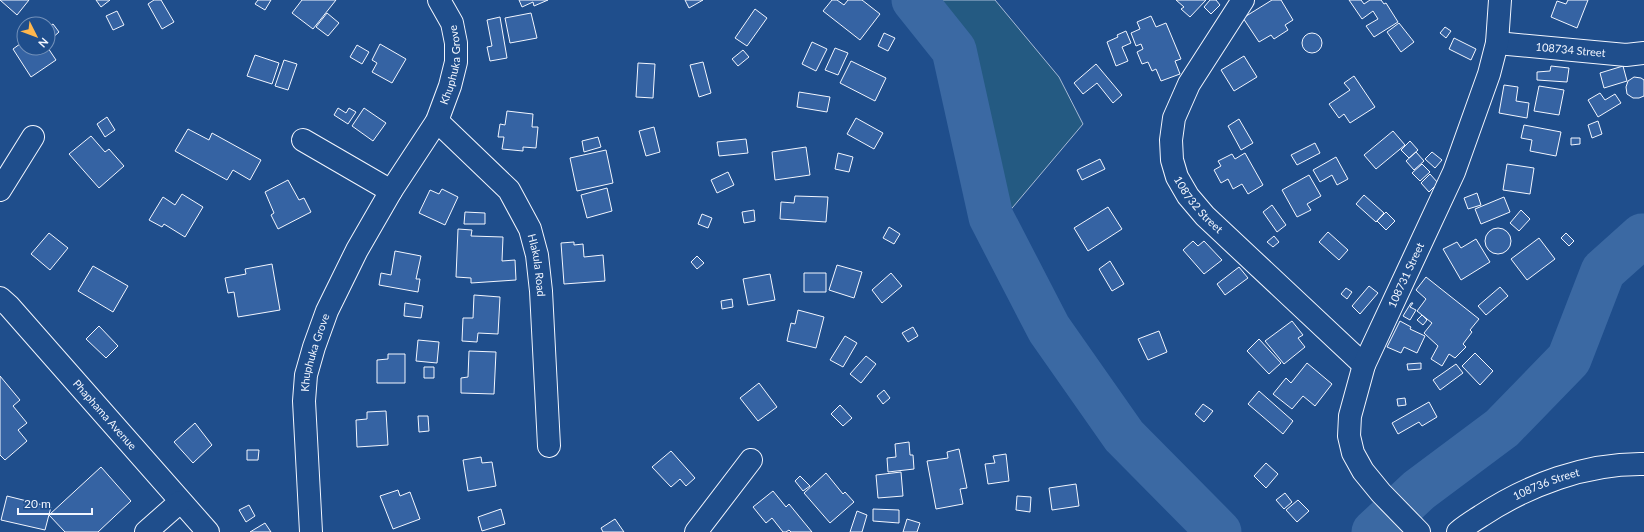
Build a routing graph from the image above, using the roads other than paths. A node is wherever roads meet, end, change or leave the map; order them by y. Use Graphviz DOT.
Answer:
graph roads {
  1 [pos="439,0"];
  2 [pos="1243,0"];
  3 [pos="1500,0"];
  4 [pos="1497,43"];
  5 [pos="1644,53"];
  6 [pos="437,121"];
  7 [pos="33,137"];
  8 [pos="303,140"];
  9 [pos="0,190"];
  10 [pos="391,191"];
  11 [pos="0,298"];
  12 [pos="1364,365"];
  13 [pos="549,446"];
  14 [pos="751,460"];
  15 [pos="1644,464"];
  16 [pos="180,502"];
  17 [pos="1412,525"];
  18 [pos="146,532"];
  19 [pos="208,532"];
  20 [pos="311,532"];
  21 [pos="696,532"];
  22 [pos="1458,532"];
  1 -- 6 [label="street, Khuphuka Grove"];
  2 -- 12 [label="street, 108732 Street"];
  3 -- 4 [label="street, 108731 Street"];
  4 -- 5 [label="street, 108734 Street"];
  4 -- 12 [label="street, 108731 Street"];
  6 -- 10 [label="street, Khuphuka Grove"];
  6 -- 13 [label="street, Hlakula Road"];
  7 -- 9 [label="street"];
  8 -- 10 [label="street"];
  10 -- 20 [label="street, Khuphuka Grove"];
  11 -- 16 [label="street, Phaphama Avenue"];
  12 -- 17 [label="street, 108731 Street"];
  14 -- 21 [label="street"];
  15 -- 22 [label="street, 108736 Street"];
  16 -- 18 [label="street"];
  16 -- 19 [label="street, Phaphama Avenue"];
}
